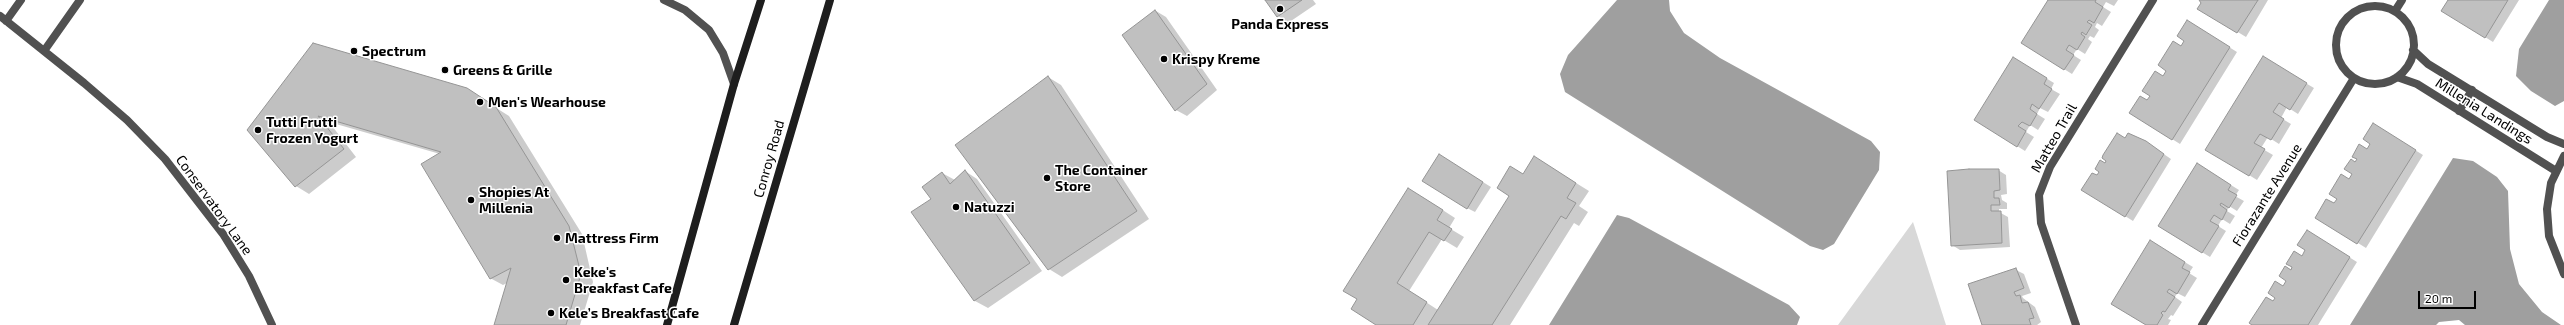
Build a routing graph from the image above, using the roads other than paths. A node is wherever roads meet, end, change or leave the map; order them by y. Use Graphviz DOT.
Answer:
graph roads {
  1 [pos="21,0"];
  2 [pos="80,0"];
  3 [pos="664,0"];
  4 [pos="761,0"];
  5 [pos="830,0"];
  6 [pos="2153,0"];
  7 [pos="2402,0"];
  8 [pos="2395,11"];
  9 [pos="3,18"];
  10 [pos="2413,50"];
  11 [pos="44,51"];
  12 [pos="2397,77"];
  13 [pos="2354,78"];
  14 [pos="734,84"];
  15 [pos="2472,90"];
  16 [pos="2459,111"];
  17 [pos="2564,144"];
  18 [pos="2564,156"];
  19 [pos="2556,170"];
  20 [pos="2564,274"];
  21 [pos="272,325"];
  22 [pos="667,325"];
  23 [pos="734,325"];
  24 [pos="2076,325"];
  25 [pos="2202,325"];
  1 -- 9 [label="street, Conservatory Lane"];
  2 -- 11 [label="street"];
  3 -- 14 [label="street"];
  4 -- 14 [label="main road"];
  5 -- 23 [label="main road, Conroy Road"];
  6 -- 24 [label="street, Matteo Trail"];
  7 -- 8 [label="street"];
  8 -- 10 [label="street"];
  8 -- 13 [label="street"];
  9 -- 11 [label="street, Conservatory Lane"];
  10 -- 12 [label="street"];
  10 -- 15 [label="street, Millenia Landings"];
  11 -- 21 [label="street, Conservatory Lane"];
  12 -- 13 [label="street"];
  12 -- 16 [label="street, Millenia Landings"];
  13 -- 25 [label="street, Fiorazante Avenue"];
  14 -- 22 [label="main road"];
  15 -- 16 [label="street"];
  15 -- 17 [label="street, Millenia Landings"];
  16 -- 19 [label="street, Millenia Landings"];
  18 -- 19 [label="street"];
  19 -- 20 [label="street"];
}
